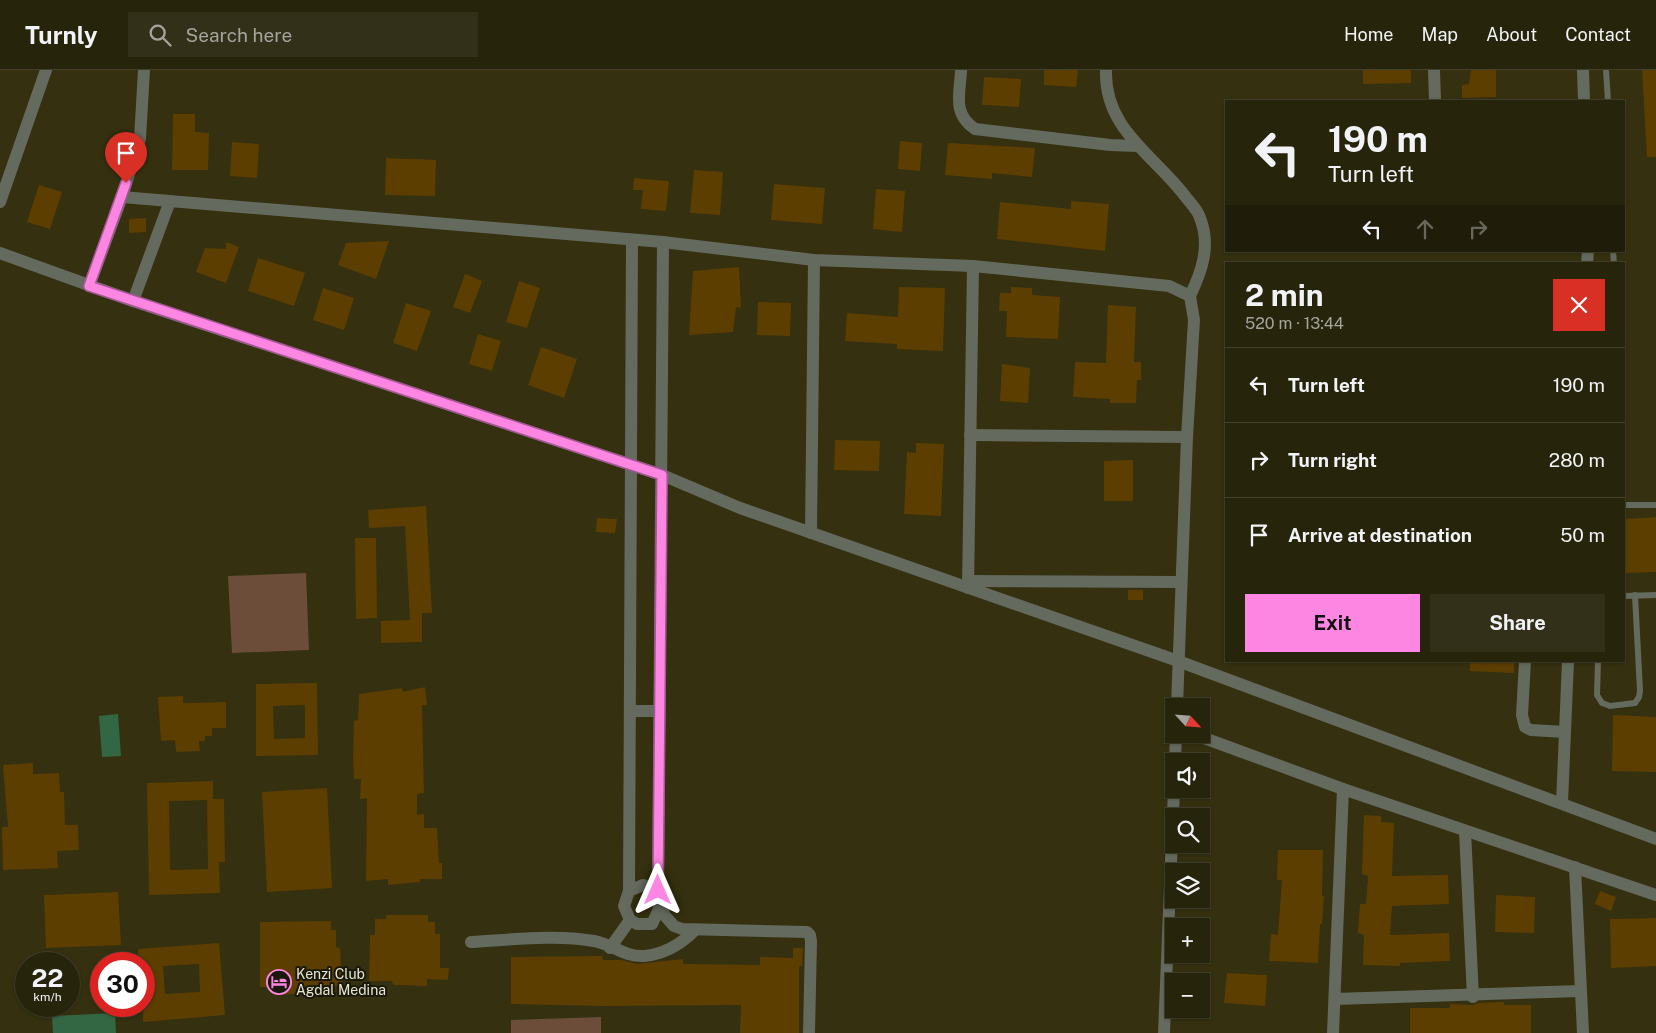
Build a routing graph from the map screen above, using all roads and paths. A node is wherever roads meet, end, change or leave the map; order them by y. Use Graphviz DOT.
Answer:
graph roads {
  1 [pos="46,70"];
  2 [pos="144,70"];
  3 [pos="961,70"];
  4 [pos="1106,70"];
  5 [pos="1434,70"];
  6 [pos="1583,70"];
  7 [pos="1606,70"];
  8 [pos="1435,100"];
  9 [pos="1584,100"];
  10 [pos="1608,100"];
  11 [pos="1137,146"];
  12 [pos="122,197"];
  13 [pos="170,201"];
  14 [pos="0,202"];
  15 [pos="632,240"];
  16 [pos="663,242"];
  17 [pos="0,253"];
  18 [pos="814,260"];
  19 [pos="973,266"];
  20 [pos="89,286"];
  21 [pos="1190,296"];
  22 [pos="133,301"];
  23 [pos="970,435"];
  24 [pos="1187,437"];
  25 [pos="633,466"];
  26 [pos="662,475"];
  27 [pos="1625,505"];
  28 [pos="1656,505"];
  29 [pos="811,533"];
  30 [pos="1181,582"];
  31 [pos="968,585"];
  32 [pos="1635,595"];
  33 [pos="1656,595"];
  34 [pos="1625,596"];
  35 [pos="1178,661"];
  36 [pos="1525,662"];
  37 [pos="1568,662"];
  38 [pos="1598,662"];
  39 [pos="1177,698"];
  40 [pos="630,711"];
  41 [pos="658,711"];
  42 [pos="1565,732"];
  43 [pos="1210,740"];
  44 [pos="1343,788"];
  45 [pos="1174,798"];
  46 [pos="1562,803"];
  47 [pos="1465,831"];
  48 [pos="1656,839"];
  49 [pos="1575,867"];
  50 [pos="658,890"];
  51 [pos="629,891"];
  52 [pos="1656,895"];
  53 [pos="659,909"];
  54 [pos="630,920"];
  55 [pos="694,931"];
  56 [pos="471,942"];
  57 [pos="610,948"];
  58 [pos="1580,991"];
  59 [pos="1473,996"];
  60 [pos="1335,1000"];
  61 [pos="809,1033"];
  62 [pos="1164,1033"];
  63 [pos="1333,1033"];
  64 [pos="1583,1033"];
  1 -- 14 [label="street"];
  2 -- 12 [label="street"];
  3 -- 11 [label="street"];
  4 -- 11 [label="street"];
  5 -- 8 [label="street"];
  6 -- 9 [label="street"];
  7 -- 10 [label="lane"];
  11 -- 21 [label="street"];
  12 -- 13 [label="street"];
  12 -- 20 [label="street"];
  13 -- 15 [label="street"];
  13 -- 22 [label="street"];
  15 -- 16 [label="street"];
  15 -- 25 [label="street"];
  16 -- 18 [label="street"];
  16 -- 26 [label="street"];
  17 -- 20 [label="street"];
  18 -- 19 [label="street"];
  18 -- 29 [label="street"];
  19 -- 21 [label="street"];
  19 -- 23 [label="street"];
  20 -- 22 [label="street"];
  21 -- 24 [label="street"];
  22 -- 25 [label="street"];
  23 -- 24 [label="street"];
  23 -- 31 [label="street"];
  24 -- 30 [label="street"];
  25 -- 26 [label="street"];
  25 -- 40 [label="street"];
  26 -- 29 [label="street"];
  26 -- 41 [label="street"];
  27 -- 28 [label="lane"];
  29 -- 31 [label="street"];
  30 -- 31 [label="street"];
  30 -- 35 [label="street"];
  31 -- 35 [label="street"];
  32 -- 33 [label="lane"];
  32 -- 34 [label="lane"];
  32 -- 38 [label="lane"];
  35 -- 39 [label="street"];
  35 -- 46 [label="street"];
  36 -- 42 [label="street"];
  37 -- 42 [label="street"];
  40 -- 41 [label="street"];
  40 -- 51 [label="street"];
  41 -- 50 [label="street"];
  42 -- 46 [label="street"];
  43 -- 44 [label="street"];
  44 -- 47 [label="street"];
  44 -- 60 [label="street"];
  45 -- 62 [label="street"];
  46 -- 48 [label="street"];
  47 -- 49 [label="street"];
  47 -- 59 [label="street"];
  49 -- 52 [label="street"];
  49 -- 58 [label="street"];
  50 -- 51 [label="street"];
  50 -- 53 [label="street"];
  51 -- 54 [label="street"];
  53 -- 54 [label="street"];
  53 -- 55 [label="street"];
  54 -- 57 [label="street"];
  55 -- 57 [label="street"];
  55 -- 61 [label="street"];
  56 -- 57 [label="street"];
  58 -- 59 [label="street"];
  58 -- 64 [label="street"];
  59 -- 60 [label="street"];
  60 -- 63 [label="street"];
}
